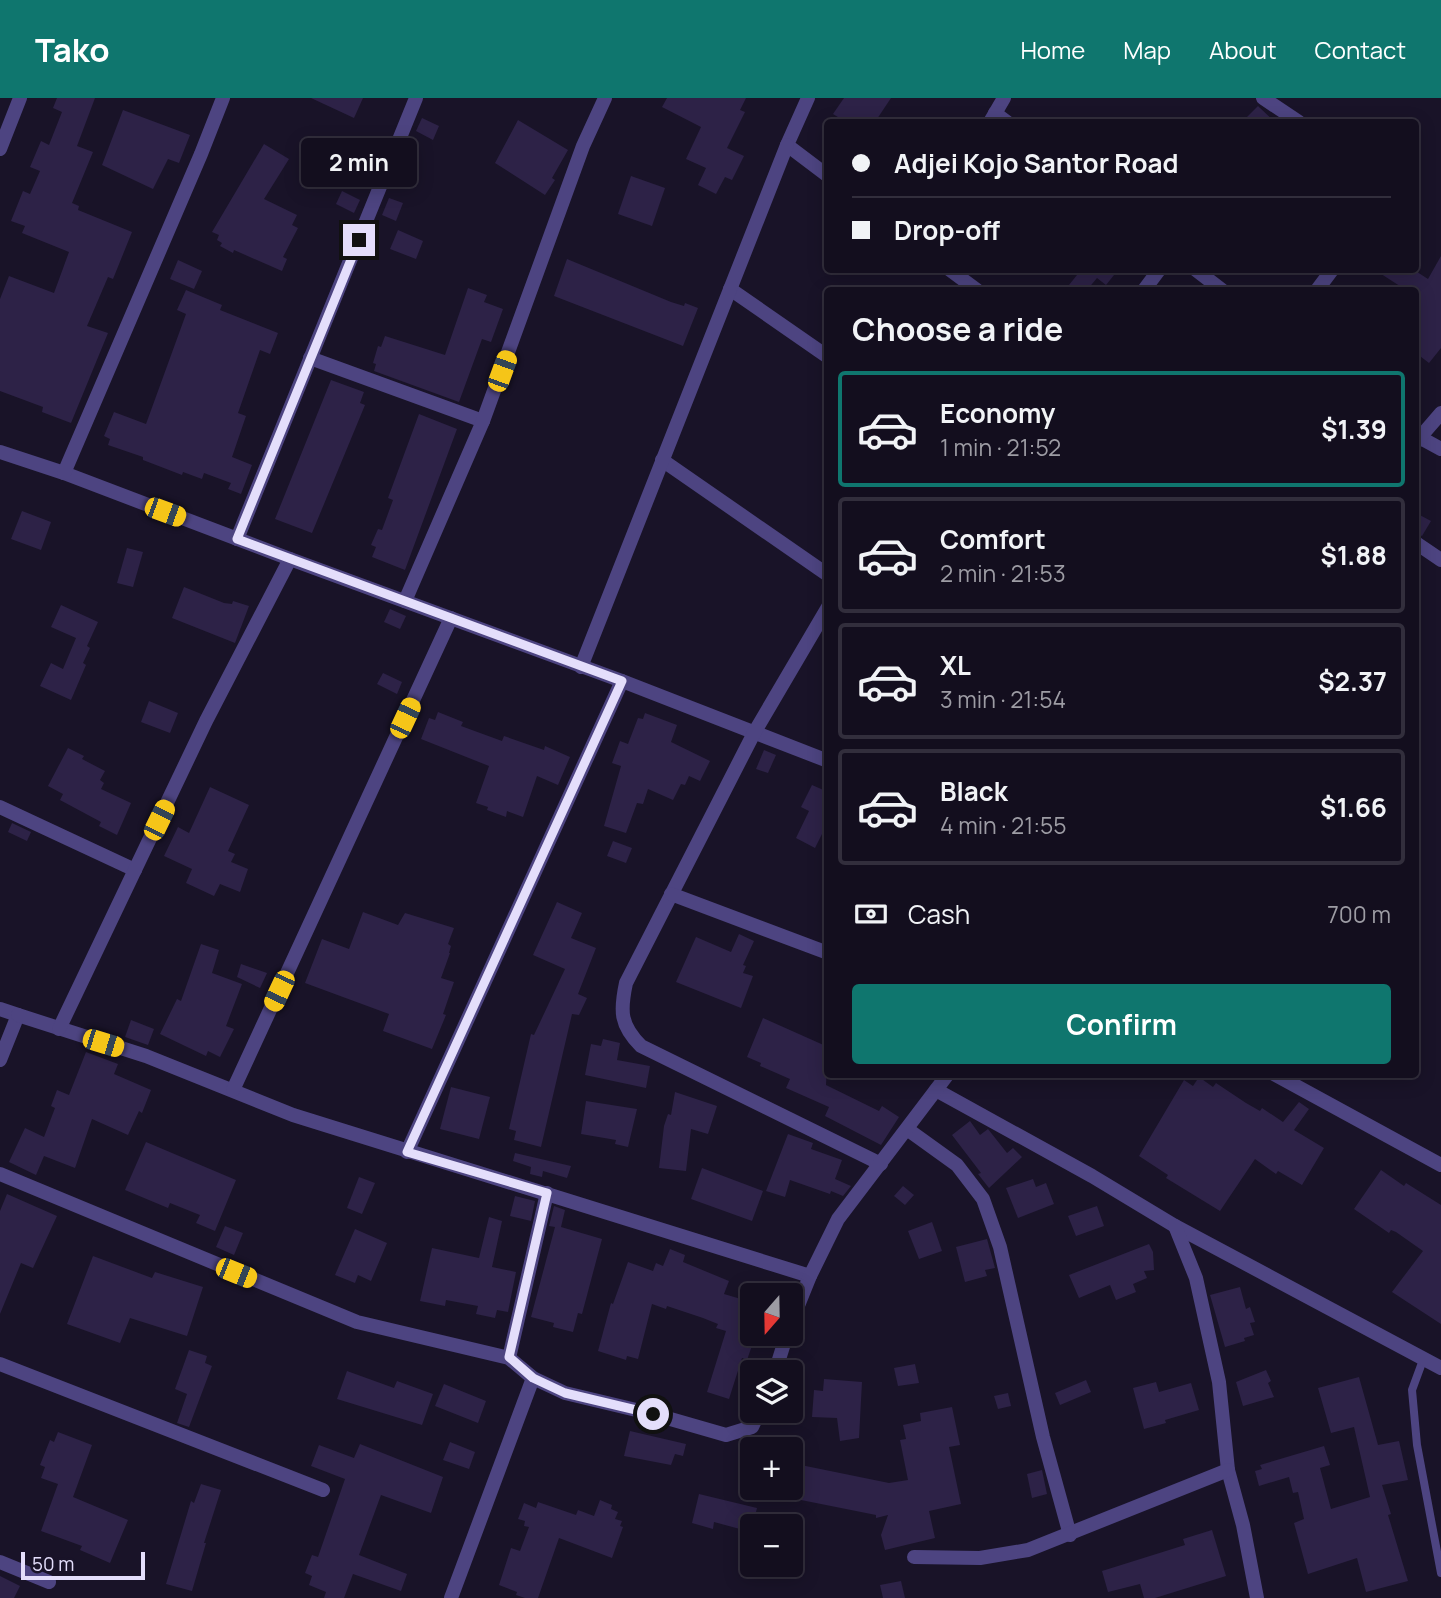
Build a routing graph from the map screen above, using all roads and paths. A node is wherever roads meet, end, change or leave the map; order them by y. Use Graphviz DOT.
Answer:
graph roads {
  1 [pos="20,98"];
  2 [pos="223,98"];
  3 [pos="416,98"];
  4 [pos="605,98"];
  5 [pos="808,98"];
  6 [pos="1004,98"];
  7 [pos="1263,98"];
  8 [pos="998,119"];
  9 [pos="1294,119"];
  10 [pos="787,145"];
  11 [pos="0,149"];
  12 [pos="824,173"];
  13 [pos="954,273"];
  14 [pos="1200,273"];
  15 [pos="972,287"];
  16 [pos="1218,287"];
  17 [pos="730,289"];
  18 [pos="824,353"];
  19 [pos="310,358"];
  20 [pos="1441,413"];
  21 [pos="484,421"];
  22 [pos="1419,439"];
  23 [pos="1419,440"];
  24 [pos="1441,449"];
  25 [pos="0,452"];
  26 [pos="662,460"];
  27 [pos="64,473"];
  28 [pos="237,539"];
  29 [pos="1419,545"];
  30 [pos="290,559"];
  31 [pos="1441,560"];
  32 [pos="824,572"];
  33 [pos="405,601"];
  34 [pos="824,614"];
  35 [pos="451,618"];
  36 [pos="581,667"];
  37 [pos="622,681"];
  38 [pos="754,733"];
  39 [pos="824,759"];
  40 [pos="0,807"];
  41 [pos="135,870"];
  42 [pos="671,894"];
  43 [pos="824,951"];
  44 [pos="0,1009"];
  45 [pos="19,1015"];
  46 [pos="59,1030"];
  47 [pos="0,1060"];
  48 [pos="945,1078"];
  49 [pos="1281,1078"];
  50 [pos="233,1090"];
  51 [pos="936,1090"];
  52 [pos="906,1129"];
  53 [pos="407,1152"];
  54 [pos="881,1164"];
  55 [pos="1441,1166"];
  56 [pos="0,1174"];
  57 [pos="547,1193"];
  58 [pos="1175,1226"];
  59 [pos="810,1276"];
  60 [pos="803,1293"];
  61 [pos="509,1357"];
  62 [pos="1423,1360"];
  63 [pos="0,1364"];
  64 [pos="1441,1368"];
  65 [pos="533,1378"];
  66 [pos="754,1423"];
  67 [pos="1227,1470"];
  68 [pos="323,1490"];
  69 [pos="1070,1535"];
  70 [pos="914,1558"];
  71 [pos="0,1562"];
  72 [pos="1441,1573"];
  73 [pos="49,1582"];
  74 [pos="451,1598"];
  75 [pos="1257,1598"];
  1 -- 11 [label="street"];
  2 -- 27 [label="street"];
  3 -- 19 [label="street"];
  4 -- 21 [label="street"];
  5 -- 10 [label="street"];
  6 -- 8 [label="street"];
  7 -- 9 [label="street"];
  10 -- 12 [label="street"];
  10 -- 17 [label="street"];
  13 -- 15 [label="street"];
  14 -- 16 [label="street"];
  17 -- 18 [label="street"];
  17 -- 26 [label="street"];
  19 -- 21 [label="street"];
  19 -- 28 [label="street"];
  20 -- 22 [label="street"];
  21 -- 33 [label="street"];
  23 -- 24 [label="street"];
  25 -- 27 [label="street"];
  26 -- 32 [label="street"];
  26 -- 36 [label="street"];
  27 -- 28 [label="street"];
  28 -- 30 [label="street"];
  29 -- 31 [label="street"];
  30 -- 33 [label="street"];
  30 -- 41 [label="street"];
  33 -- 35 [label="street"];
  34 -- 38 [label="street"];
  35 -- 36 [label="street"];
  35 -- 50 [label="street"];
  36 -- 37 [label="street"];
  37 -- 38 [label="street"];
  37 -- 53 [label="street"];
  38 -- 39 [label="street"];
  38 -- 42 [label="street"];
  40 -- 41 [label="street"];
  41 -- 46 [label="street"];
  42 -- 43 [label="street"];
  42 -- 54 [label="street"];
  44 -- 45 [label="street"];
  45 -- 46 [label="street"];
  45 -- 47 [label="street"];
  46 -- 50 [label="street"];
  48 -- 51 [label="street"];
  49 -- 55 [label="street"];
  50 -- 53 [label="street"];
  51 -- 52 [label="street"];
  51 -- 58 [label="street"];
  52 -- 54 [label="street"];
  52 -- 69 [label="street"];
  53 -- 57 [label="street"];
  54 -- 59 [label="street"];
  56 -- 61 [label="street"];
  57 -- 59 [label="street"];
  57 -- 61 [label="street"];
  58 -- 62 [label="street"];
  58 -- 67 [label="street"];
  59 -- 60 [label="street"];
  61 -- 65 [label="street"];
  62 -- 64 [label="street"];
  62 -- 72 [label="lane"];
  63 -- 68 [label="street"];
  65 -- 66 [label="street"];
  65 -- 74 [label="street"];
  67 -- 69 [label="street"];
  67 -- 75 [label="street"];
  69 -- 70 [label="street"];
  71 -- 73 [label="street"];
}
